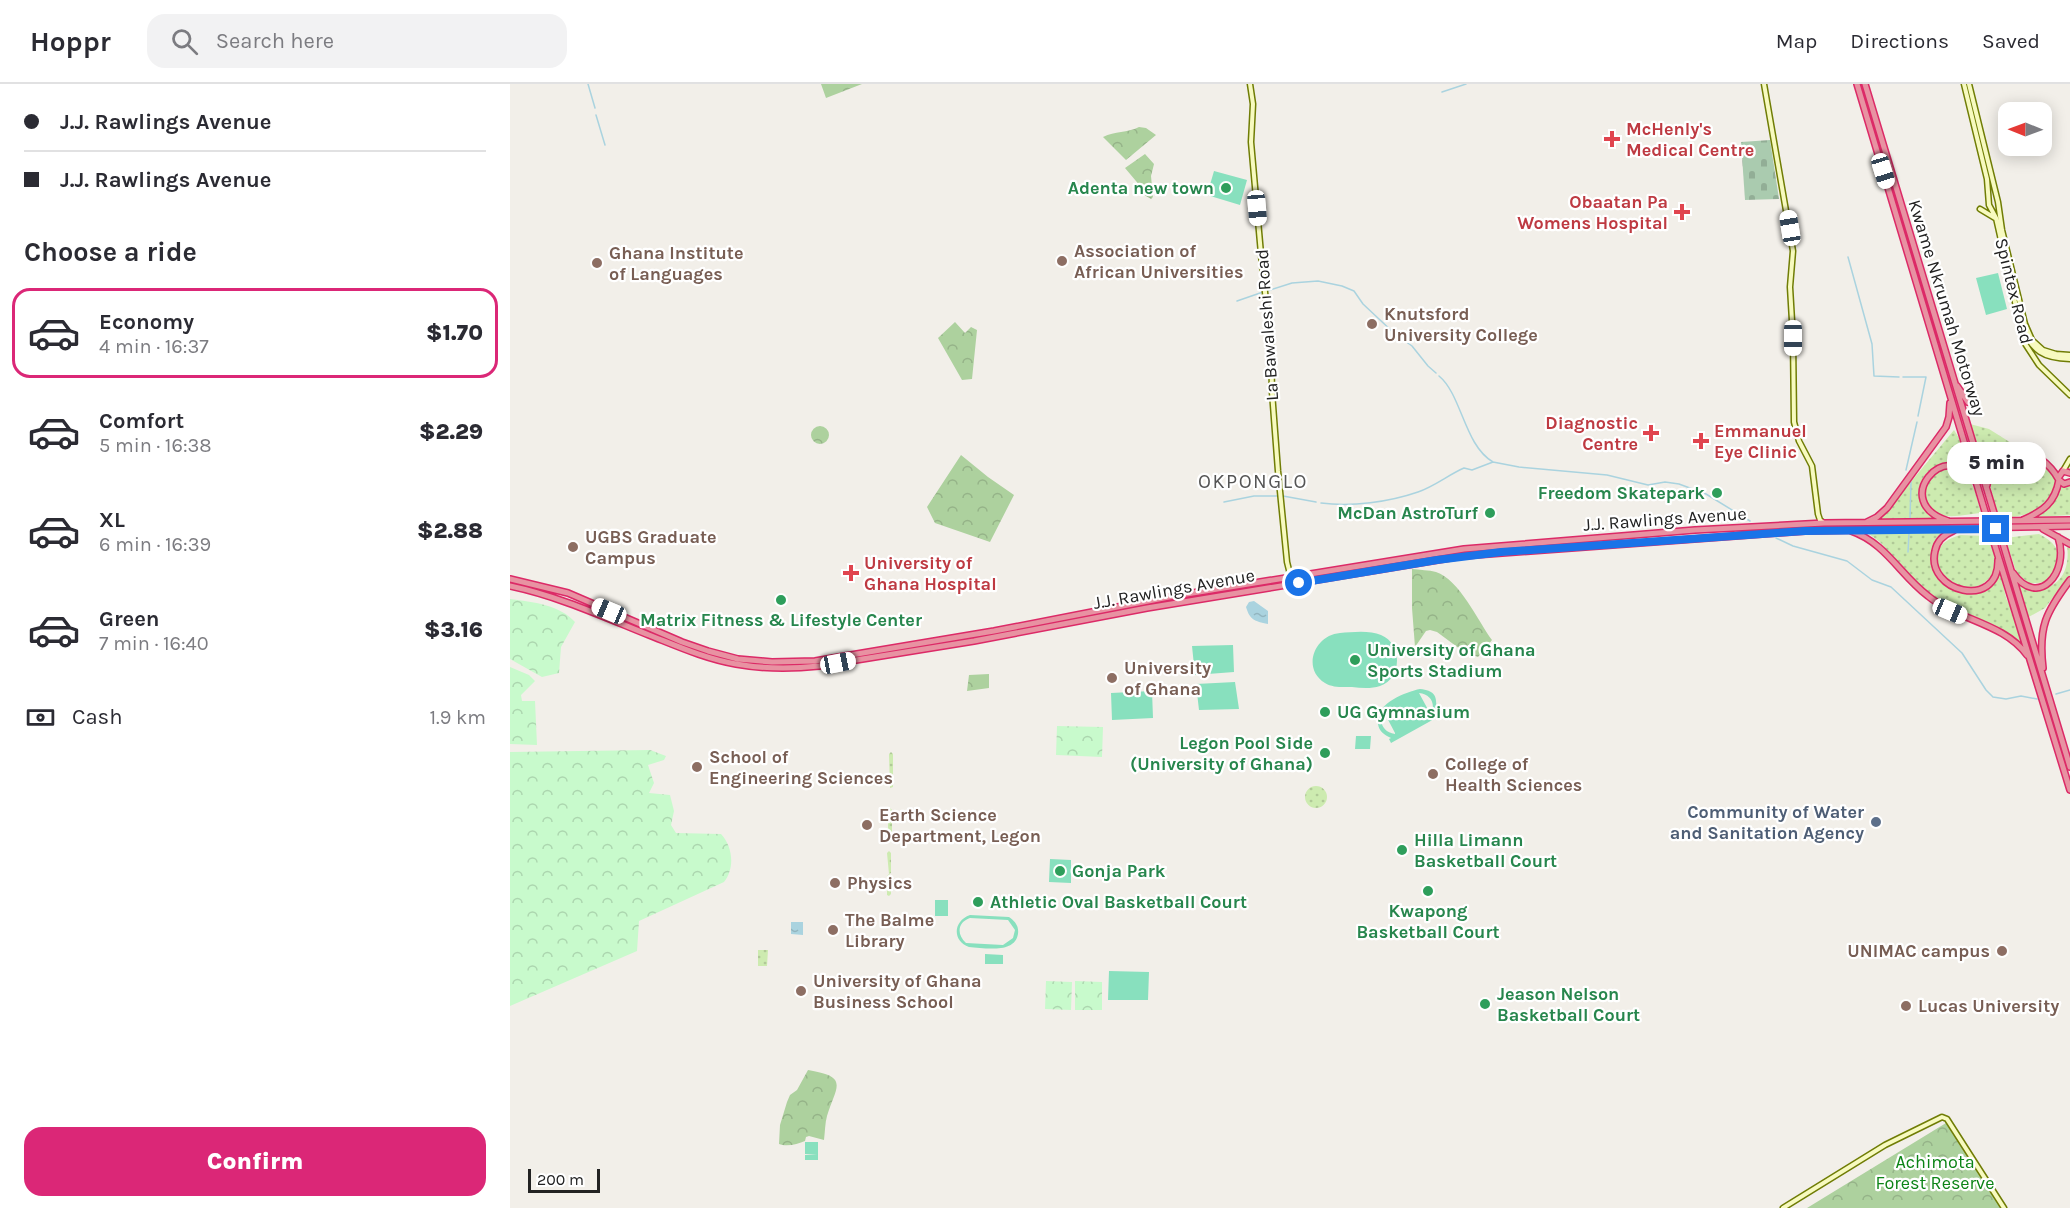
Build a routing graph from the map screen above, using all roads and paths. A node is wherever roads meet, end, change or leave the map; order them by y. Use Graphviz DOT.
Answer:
graph roads {
  1 [pos="1250,84"];
  2 [pos="1764,84"];
  3 [pos="1857,84"];
  4 [pos="1865,84"];
  5 [pos="1964,84"];
  6 [pos="1969,84"];
  7 [pos="1996,199"];
  8 [pos="1989,201"];
  9 [pos="1998,205"];
  10 [pos="1992,207"];
  11 [pos="1980,209"];
  12 [pos="1996,218"];
  13 [pos="2022,324"];
  14 [pos="2070,357"];
  15 [pos="1954,380"];
  16 [pos="1947,389"];
  17 [pos="2070,395"];
  18 [pos="1968,402"];
  19 [pos="1947,424"];
  20 [pos="1959,424"];
  21 [pos="2070,459"];
  22 [pos="2063,471"];
  23 [pos="2070,473"];
  24 [pos="2058,479"];
  25 [pos="2070,482"];
  26 [pos="1977,487"];
  27 [pos="1986,489"];
  28 [pos="2019,522"];
  29 [pos="1824,523"];
  30 [pos="1863,523"];
  31 [pos="1952,523"];
  32 [pos="2069,523"];
  33 [pos="2037,527"];
  34 [pos="1847,529"];
  35 [pos="1955,529"];
  36 [pos="2058,537"];
  37 [pos="2070,544"];
  38 [pos="1998,552"];
  39 [pos="2067,558"];
  40 [pos="2010,569"];
  41 [pos="2064,573"];
  42 [pos="510,579"];
  43 [pos="1288,579"];
  44 [pos="2070,580"];
  45 [pos="510,586"];
  46 [pos="2030,659"];
  47 [pos="2043,679"];
  48 [pos="2070,767"];
  49 [pos="2070,790"];
  50 [pos="1783,1208"];
  51 [pos="2004,1208"];
  1 -- 43 [label="main road, La Bawaleshi Road"];
  2 -- 29 [label="main road"];
  3 -- 16 [label="highway, Kwame Nkrumah Motorway"];
  4 -- 15 [label="highway, Kwame Nkrumah Motorway"];
  5 -- 8 [label="main road, Spintex Road"];
  6 -- 7 [label="main road, Spintex Road"];
  7 -- 8 [label="main road"];
  7 -- 9 [label="main road, Spintex Road"];
  8 -- 10 [label="main road, Spintex Road"];
  9 -- 10 [label="main road"];
  9 -- 13 [label="main road, Spintex Road"];
  10 -- 12 [label="main road, Spintex Road"];
  11 -- 12 [label="main road"];
  12 -- 13 [label="main road, Spintex Road"];
  13 -- 14 [label="main road"];
  13 -- 17 [label="main road, Spintex Road"];
  15 -- 18 [label="highway"];
  15 -- 27 [label="highway, Kwame Nkrumah Motorway"];
  16 -- 19 [label="highway"];
  16 -- 20 [label="highway, Kwame Nkrumah Motorway"];
  19 -- 20 [label="highway"];
  19 -- 30 [label="highway"];
  20 -- 26 [label="highway, Kwame Nkrumah Motorway"];
  21 -- 22 [label="main road"];
  22 -- 23 [label="highway"];
  22 -- 24 [label="highway"];
  24 -- 25 [label="highway"];
  24 -- 27 [label="highway"];
  24 -- 28 [label="highway"];
  26 -- 31 [label="highway"];
  26 -- 38 [label="highway, Kwame Nkrumah Motorway, bridge"];
  27 -- 40 [label="highway, Kwame Nkrumah Motorway, bridge"];
  28 -- 31 [label="highway, J.J. Rawlings Avenue"];
  28 -- 32 [label="highway, J.J. Rawlings Avenue"];
  29 -- 30 [label="highway, J.J. Rawlings Avenue"];
  29 -- 43 [label="highway, J.J. Rawlings Avenue"];
  30 -- 31 [label="highway, J.J. Rawlings Avenue"];
  32 -- 33 [label="highway, J.J. Rawlings Avenue"];
  33 -- 35 [label="highway, J.J. Rawlings Avenue"];
  33 -- 36 [label="highway"];
  34 -- 35 [label="highway, J.J. Rawlings Avenue"];
  34 -- 43 [label="highway, J.J. Rawlings Avenue"];
  34 -- 46 [label="highway"];
  35 -- 38 [label="highway"];
  36 -- 37 [label="highway"];
  36 -- 39 [label="highway"];
  38 -- 46 [label="highway, Kwame Nkrumah Motorway"];
  40 -- 41 [label="highway"];
  40 -- 47 [label="highway, Kwame Nkrumah Motorway"];
  42 -- 43 [label="highway, J.J. Rawlings Avenue"];
  43 -- 45 [label="highway, J.J. Rawlings Avenue"];
  44 -- 47 [label="highway"];
  46 -- 49 [label="highway, Kwame Nkrumah Motorway"];
  47 -- 48 [label="highway"];
  50 -- 51 [label="main road"];
}
